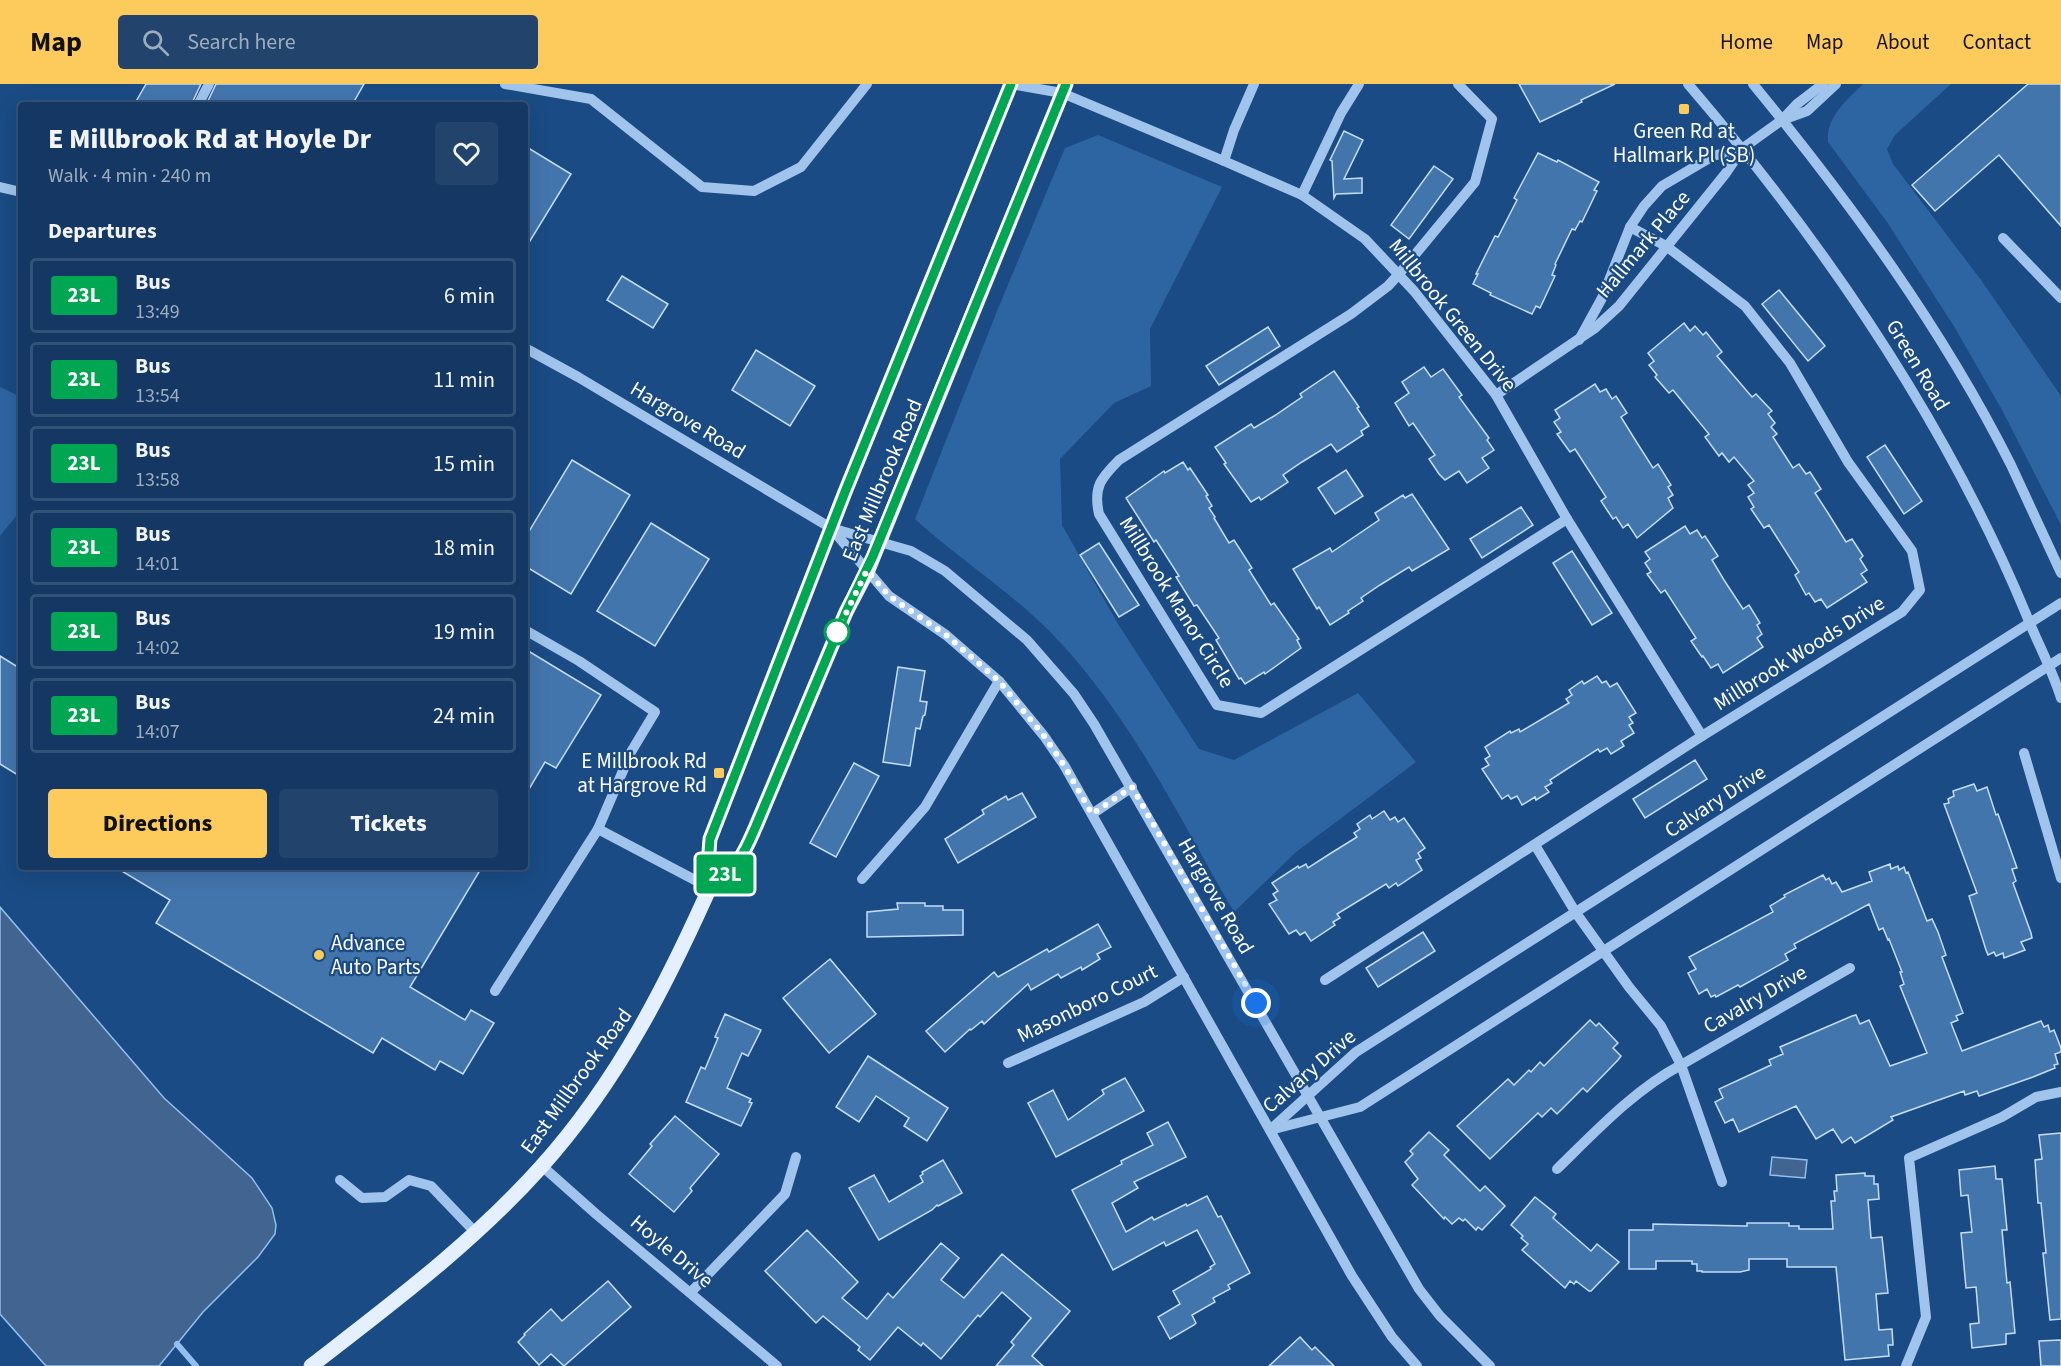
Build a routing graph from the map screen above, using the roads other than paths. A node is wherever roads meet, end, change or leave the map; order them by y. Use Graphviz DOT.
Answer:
graph roads {
  1 [pos="209,84"];
  2 [pos="505,84"];
  3 [pos="867,84"];
  4 [pos="1011,84"];
  5 [pos="1254,84"];
  6 [pos="1359,84"];
  7 [pos="1458,84"];
  8 [pos="1688,84"];
  9 [pos="1753,84"];
  10 [pos="1823,84"];
  11 [pos="1836,84"];
  12 [pos="1061,87"];
  13 [pos="200,102"];
  14 [pos="1782,120"];
  15 [pos="1743,148"];
  16 [pos="1224,161"];
  17 [pos="0,187"];
  18 [pos="18,191"];
  19 [pos="1302,195"];
  20 [pos="1630,227"];
  21 [pos="2002,238"];
  22 [pos="1666,246"];
  23 [pos="1399,274"];
  24 [pos="2061,298"];
  25 [pos="1579,340"];
  26 [pos="528,350"];
  27 [pos="1496,395"];
  28 [pos="1568,519"];
  29 [pos="831,528"];
  30 [pos="879,542"];
  31 [pos="867,570"];
  32 [pos="2061,573"];
  33 [pos="2061,603"];
  34 [pos="2029,623"];
  35 [pos="528,632"];
  36 [pos="2061,658"];
  37 [pos="2050,666"];
  38 [pos="999,681"];
  39 [pos="2061,698"];
  40 [pos="1702,736"];
  41 [pos="2024,753"];
  42 [pos="1132,787"];
  43 [pos="1092,814"];
  44 [pos="598,829"];
  45 [pos="1535,845"];
  46 [pos="2061,878"];
  47 [pos="862,879"];
  48 [pos="712,882"];
  49 [pos="1576,913"];
  50 [pos="1604,952"];
  51 [pos="1850,968"];
  52 [pos="1184,977"];
  53 [pos="1325,980"];
  54 [pos="495,991"];
  55 [pos="1008,1064"];
  56 [pos="1681,1065"];
  57 [pos="2061,1092"];
  58 [pos="1308,1095"];
  59 [pos="1320,1117"];
  60 [pos="1270,1130"];
  61 [pos="796,1158"];
  62 [pos="542,1166"];
  63 [pos="1557,1169"];
  64 [pos="340,1180"];
  65 [pos="1722,1182"];
  66 [pos="475,1232"];
  67 [pos="691,1292"];
  68 [pos="311,1366"];
  69 [pos="777,1366"];
  70 [pos="1417,1366"];
  71 [pos="1490,1366"];
  72 [pos="1906,1366"];
  1 -- 13 [label="street"];
  2 -- 3 [label="street"];
  4 -- 12 [label="street, Millbrook Green Drive"];
  4 -- 29 [label="main road, East Millbrook Road"];
  5 -- 16 [label="street"];
  6 -- 19 [label="street"];
  7 -- 23 [label="street, Millbrook Manor Circle"];
  8 -- 15 [label="street, Green Road"];
  9 -- 14 [label="street, Green Road"];
  10 -- 14 [label="street"];
  11 -- 14 [label="street"];
  12 -- 16 [label="street, Millbrook Green Drive"];
  12 -- 30 [label="main road, East Millbrook Road"];
  14 -- 15 [label="street"];
  14 -- 32 [label="street, Green Road"];
  15 -- 20 [label="street, Hallmark Place"];
  15 -- 22 [label="street, Hallmark Place"];
  15 -- 34 [label="street, Green Road"];
  16 -- 19 [label="street, Millbrook Green Drive"];
  17 -- 18 [label="street"];
  19 -- 23 [label="street, Millbrook Green Drive"];
  20 -- 22 [label="street, Millbrook Woods Drive"];
  20 -- 25 [label="street, Hallmark Place"];
  21 -- 24 [label="street"];
  22 -- 25 [label="street, Hallmark Place"];
  22 -- 40 [label="street, Millbrook Woods Drive"];
  23 -- 27 [label="street, Millbrook Green Drive"];
  23 -- 28 [label="street, Millbrook Manor Circle"];
  25 -- 27 [label="street, Hallmark Place"];
  26 -- 29 [label="street, Hargrove Road"];
  27 -- 28 [label="street, Millbrook Green Drive"];
  28 -- 40 [label="street, Millbrook Green Drive"];
  29 -- 30 [label="street, Hargrove Road"];
  29 -- 31 [label="street, Hargrove Road"];
  29 -- 48 [label="main road, East Millbrook Road"];
  30 -- 31 [label="main road, East Millbrook Road"];
  30 -- 42 [label="street, Hargrove Road"];
  31 -- 38 [label="street, Hargrove Road"];
  31 -- 48 [label="main road, East Millbrook Road"];
  33 -- 34 [label="street, Calvary Drive"];
  34 -- 37 [label="street, Green Road"];
  34 -- 49 [label="street, Calvary Drive"];
  35 -- 44 [label="street"];
  36 -- 37 [label="street, Calvary Drive"];
  37 -- 39 [label="street, Green Road"];
  37 -- 50 [label="street, Calvary Drive"];
  38 -- 43 [label="street, Hargrove Road"];
  38 -- 47 [label="street"];
  40 -- 45 [label="street, Millbrook Woods Drive"];
  41 -- 46 [label="street"];
  42 -- 43 [label="street"];
  42 -- 58 [label="street, Hargrove Road"];
  43 -- 52 [label="street, Hargrove Road"];
  44 -- 48 [label="street"];
  44 -- 54 [label="street"];
  45 -- 49 [label="street"];
  45 -- 53 [label="street, Millbrook Woods Drive"];
  48 -- 62 [label="main road, East Millbrook Road"];
  49 -- 50 [label="street"];
  49 -- 58 [label="street, Calvary Drive"];
  50 -- 56 [label="street"];
  50 -- 59 [label="street, Calvary Drive"];
  51 -- 56 [label="street, Cavalry Drive"];
  52 -- 55 [label="street, Masonboro Court"];
  52 -- 60 [label="street, Hargrove Road"];
  56 -- 63 [label="street"];
  56 -- 65 [label="street"];
  57 -- 72 [label="street"];
  58 -- 59 [label="street, Hargrove Road"];
  58 -- 60 [label="street, Calvary Drive"];
  59 -- 60 [label="street, Calvary Drive"];
  59 -- 71 [label="street, Hargrove Road"];
  60 -- 70 [label="street, Hargrove Road"];
  61 -- 67 [label="street"];
  62 -- 66 [label="main road, East Millbrook Road"];
  62 -- 67 [label="street, Hoyle Drive"];
  64 -- 66 [label="street"];
  66 -- 68 [label="main road, East Millbrook Road"];
  67 -- 69 [label="street, Hoyle Drive"];
}
